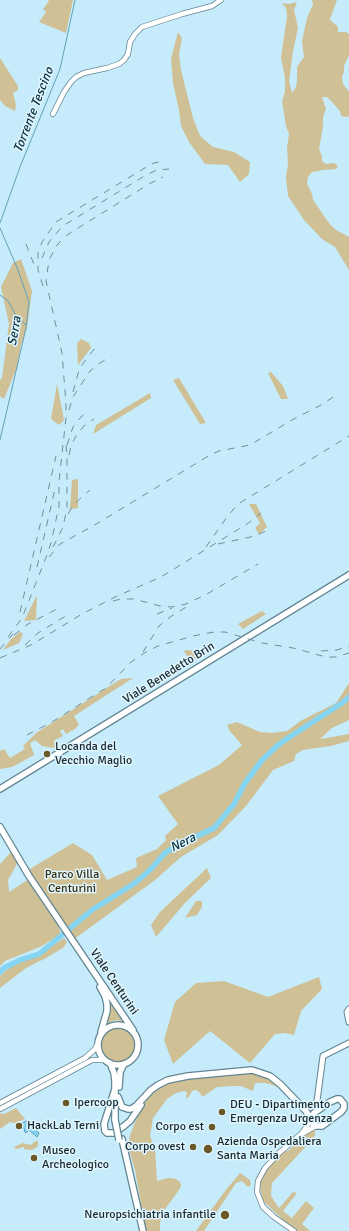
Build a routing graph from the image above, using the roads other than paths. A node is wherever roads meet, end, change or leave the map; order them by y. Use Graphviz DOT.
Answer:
graph roads {
  1 [pos="221,0"];
  2 [pos="52,114"];
  3 [pos="349,575"];
  4 [pos="0,789"];
  5 [pos="0,827"];
  6 [pos="76,947"];
  7 [pos="349,1009"];
  8 [pos="349,1021"];
  9 [pos="133,1030"];
  10 [pos="99,1036"];
  11 [pos="98,1043"];
  12 [pos="349,1043"];
  13 [pos="104,1060"];
  14 [pos="110,1063"];
  15 [pos="124,1064"];
  16 [pos="158,1085"];
  17 [pos="115,1089"];
  18 [pos="118,1097"];
  19 [pos="343,1102"];
  20 [pos="0,1103"];
  21 [pos="349,1105"];
  22 [pos="322,1107"];
  23 [pos="0,1109"];
  24 [pos="349,1110"];
  25 [pos="306,1111"];
  26 [pos="314,1112"];
  27 [pos="341,1112"];
  28 [pos="117,1119"];
  29 [pos="311,1120"];
  30 [pos="316,1126"];
  31 [pos="300,1134"];
  32 [pos="120,1139"];
  33 [pos="140,1231"];
  34 [pos="143,1231"];
  35 [pos="294,1231"];
  1 -- 2 [label="street"];
  3 -- 4 [label="main road, Viale Benedetto Brin"];
  5 -- 6 [label="main road, Viale Centurini"];
  6 -- 9 [label="main road, Viale Centurini"];
  6 -- 10 [label="main road, Viale Centurini"];
  7 -- 8 [label="main road"];
  9 -- 10 [label="main road"];
  9 -- 15 [label="main road"];
  10 -- 11 [label="main road"];
  11 -- 13 [label="main road"];
  11 -- 20 [label="street"];
  12 -- 22 [label="main road"];
  13 -- 14 [label="main road"];
  13 -- 23 [label="street"];
  14 -- 15 [label="main road"];
  14 -- 17 [label="main road"];
  15 -- 18 [label="main road"];
  16 -- 17 [label="main road"];
  16 -- 18 [label="main road"];
  16 -- 25 [label="main road"];
  17 -- 28 [label="main road"];
  18 -- 28 [label="main road"];
  19 -- 21 [label="main road"];
  19 -- 22 [label="main road"];
  19 -- 27 [label="main road"];
  22 -- 26 [label="main road"];
  24 -- 27 [label="main road"];
  25 -- 26 [label="main road"];
  25 -- 29 [label="main road"];
  26 -- 29 [label="main road"];
  27 -- 30 [label="main road"];
  28 -- 32 [label="main road, bridge"];
  29 -- 30 [label="main road"];
  29 -- 31 [label="street"];
  30 -- 31 [label="street"];
  31 -- 35 [label="street"];
  32 -- 33 [label="main road"];
  32 -- 34 [label="main road"];
}
